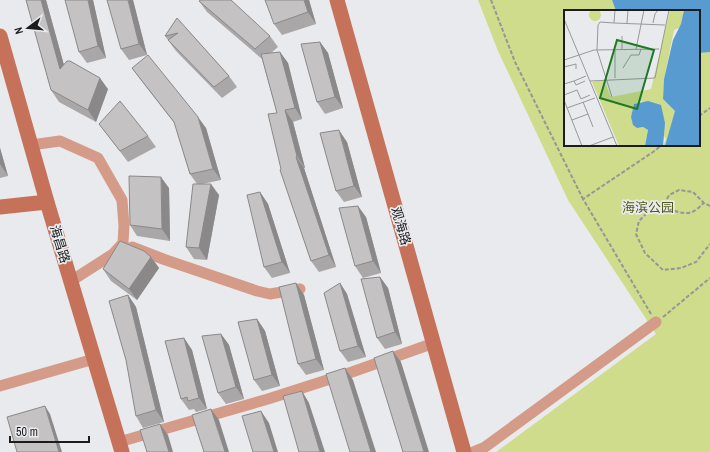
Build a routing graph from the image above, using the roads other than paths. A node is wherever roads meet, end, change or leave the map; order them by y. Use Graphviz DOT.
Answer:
graph roads {
  1 [pos="337,0"];
  2 [pos="0,36"];
  3 [pos="31,145"];
  4 [pos="47,202"];
  5 [pos="0,207"];
  6 [pos="123,243"];
  7 [pos="71,281"];
  8 [pos="300,289"];
  9 [pos="656,322"];
  10 [pos="434,343"];
  11 [pos="94,359"];
  12 [pos="0,386"];
  13 [pos="121,447"];
  14 [pos="464,452"];
  15 [pos="473,452"];
  1 -- 10 [label="street, 观海路"];
  2 -- 3 [label="street, 海昌路"];
  3 -- 4 [label="street, 海昌路"];
  3 -- 6 [label="street"];
  4 -- 5 [label="street"];
  4 -- 7 [label="street, 海昌路"];
  6 -- 7 [label="street"];
  6 -- 8 [label="street"];
  7 -- 11 [label="street, 海昌路"];
  9 -- 15 [label="street"];
  10 -- 13 [label="street"];
  10 -- 14 [label="street, 观海路"];
  11 -- 12 [label="street"];
  11 -- 13 [label="street, 海昌路"];
}
